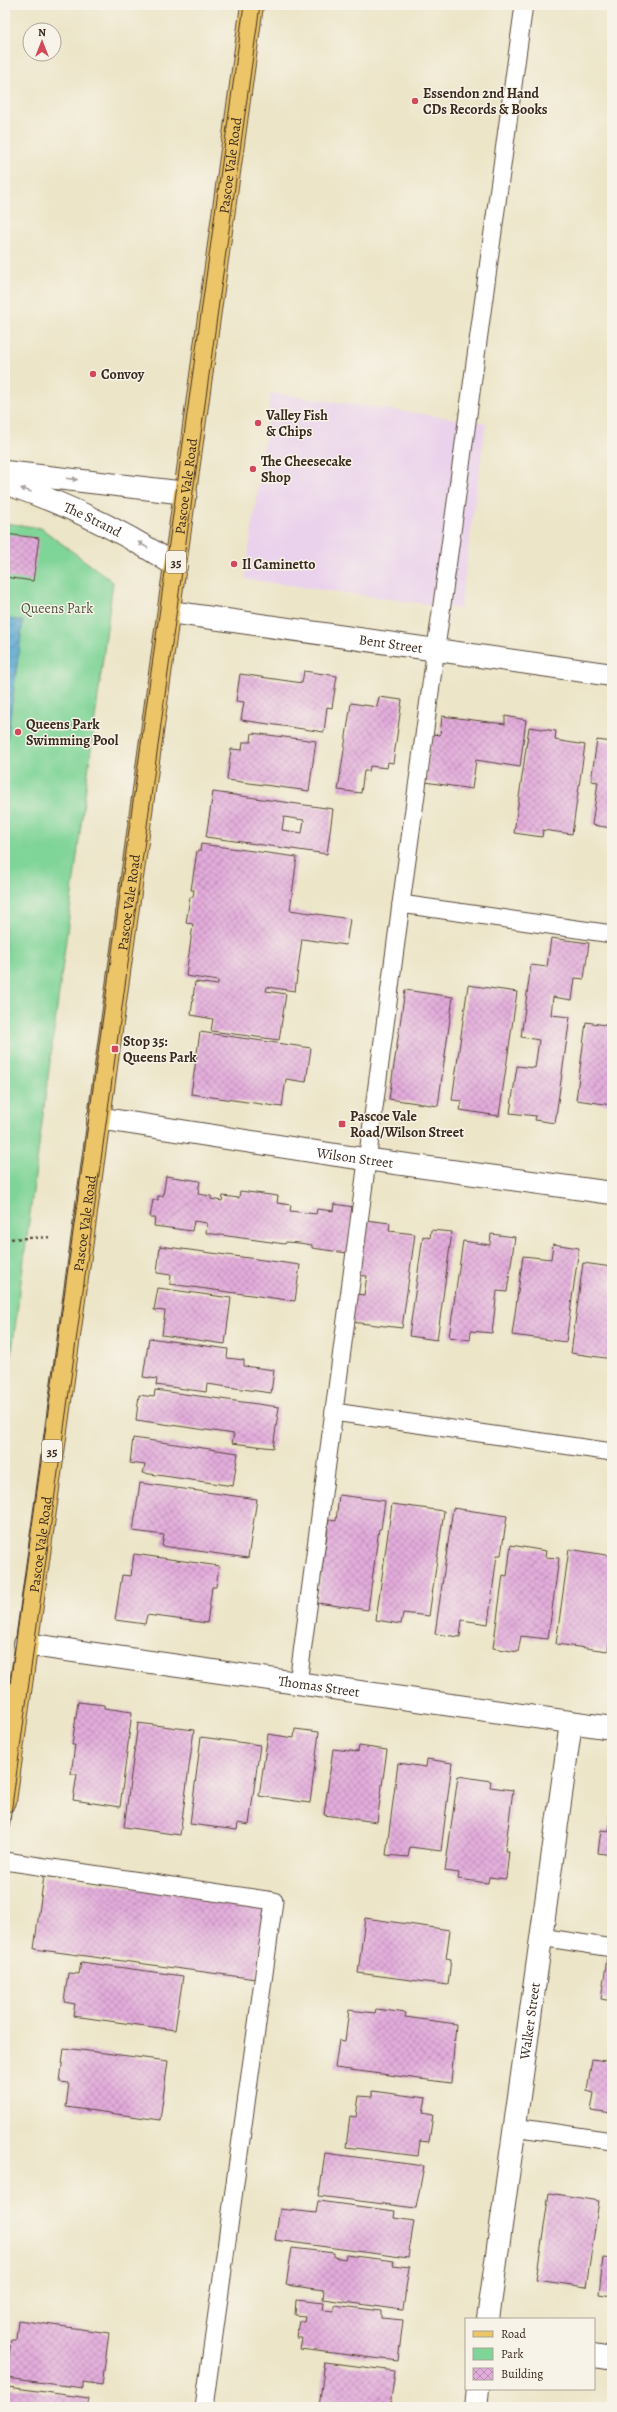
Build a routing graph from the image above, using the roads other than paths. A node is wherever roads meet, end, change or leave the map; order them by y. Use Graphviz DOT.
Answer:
graph roads {
  1 [pos="252,5"];
  2 [pos="524,5"];
  3 [pos="5,472"];
  4 [pos="5,483"];
  5 [pos="186,493"];
  6 [pos="176,566"];
  7 [pos="170,612"];
  8 [pos="436,650"];
  9 [pos="612,675"];
  10 [pos="401,904"];
  11 [pos="612,934"];
  12 [pos="98,1118"];
  13 [pos="367,1159"];
  14 [pos="612,1193"];
  15 [pos="334,1412"];
  16 [pos="612,1452"];
  17 [pos="26,1644"];
  18 [pos="298,1682"];
  19 [pos="571,1723"];
  20 [pos="612,1728"];
  21 [pos="6,1789"];
  22 [pos="5,1861"];
  23 [pos="541,1937"];
  24 [pos="612,1948"];
  25 [pos="514,2128"];
  26 [pos="612,2141"];
  27 [pos="488,2318"];
  28 [pos="595,2356"];
  29 [pos="612,2359"];
  30 [pos="478,2390"];
  31 [pos="204,2407"];
  32 [pos="476,2407"];
  1 -- 5 [label="main road, Pascoe Vale Road / 35"];
  2 -- 8 [label="lane"];
  3 -- 5 [label="street, The Strand, one-way"];
  6 -- 4 [label="street, The Strand, one-way"];
  5 -- 6 [label="main road, Pascoe Vale Road / 35"];
  6 -- 7 [label="main road, Pascoe Vale Road / 35"];
  7 -- 8 [label="street, Bent Street"];
  7 -- 12 [label="main road, Pascoe Vale Road / 35"];
  8 -- 9 [label="street, Bent Street"];
  8 -- 10 [label="lane"];
  10 -- 11 [label="lane"];
  10 -- 13 [label="lane"];
  12 -- 13 [label="street, Wilson Street"];
  12 -- 17 [label="main road, Pascoe Vale Road / 35"];
  13 -- 14 [label="street, Wilson Street"];
  13 -- 15 [label="lane"];
  15 -- 16 [label="lane"];
  15 -- 18 [label="lane"];
  17 -- 18 [label="street, Thomas Street"];
  17 -- 21 [label="main road, Pascoe Vale Road / 35"];
  18 -- 19 [label="street, Thomas Street"];
  19 -- 20 [label="street, Thomas Street"];
  19 -- 23 [label="street, Walker Street"];
  22 -- 31 [label="lane"];
  23 -- 24 [label="lane"];
  23 -- 25 [label="street, Walker Street"];
  25 -- 26 [label="lane"];
  25 -- 27 [label="street, Walker Street"];
  28 -- 29 [label="street"];
  30 -- 32 [label="street"];
}
